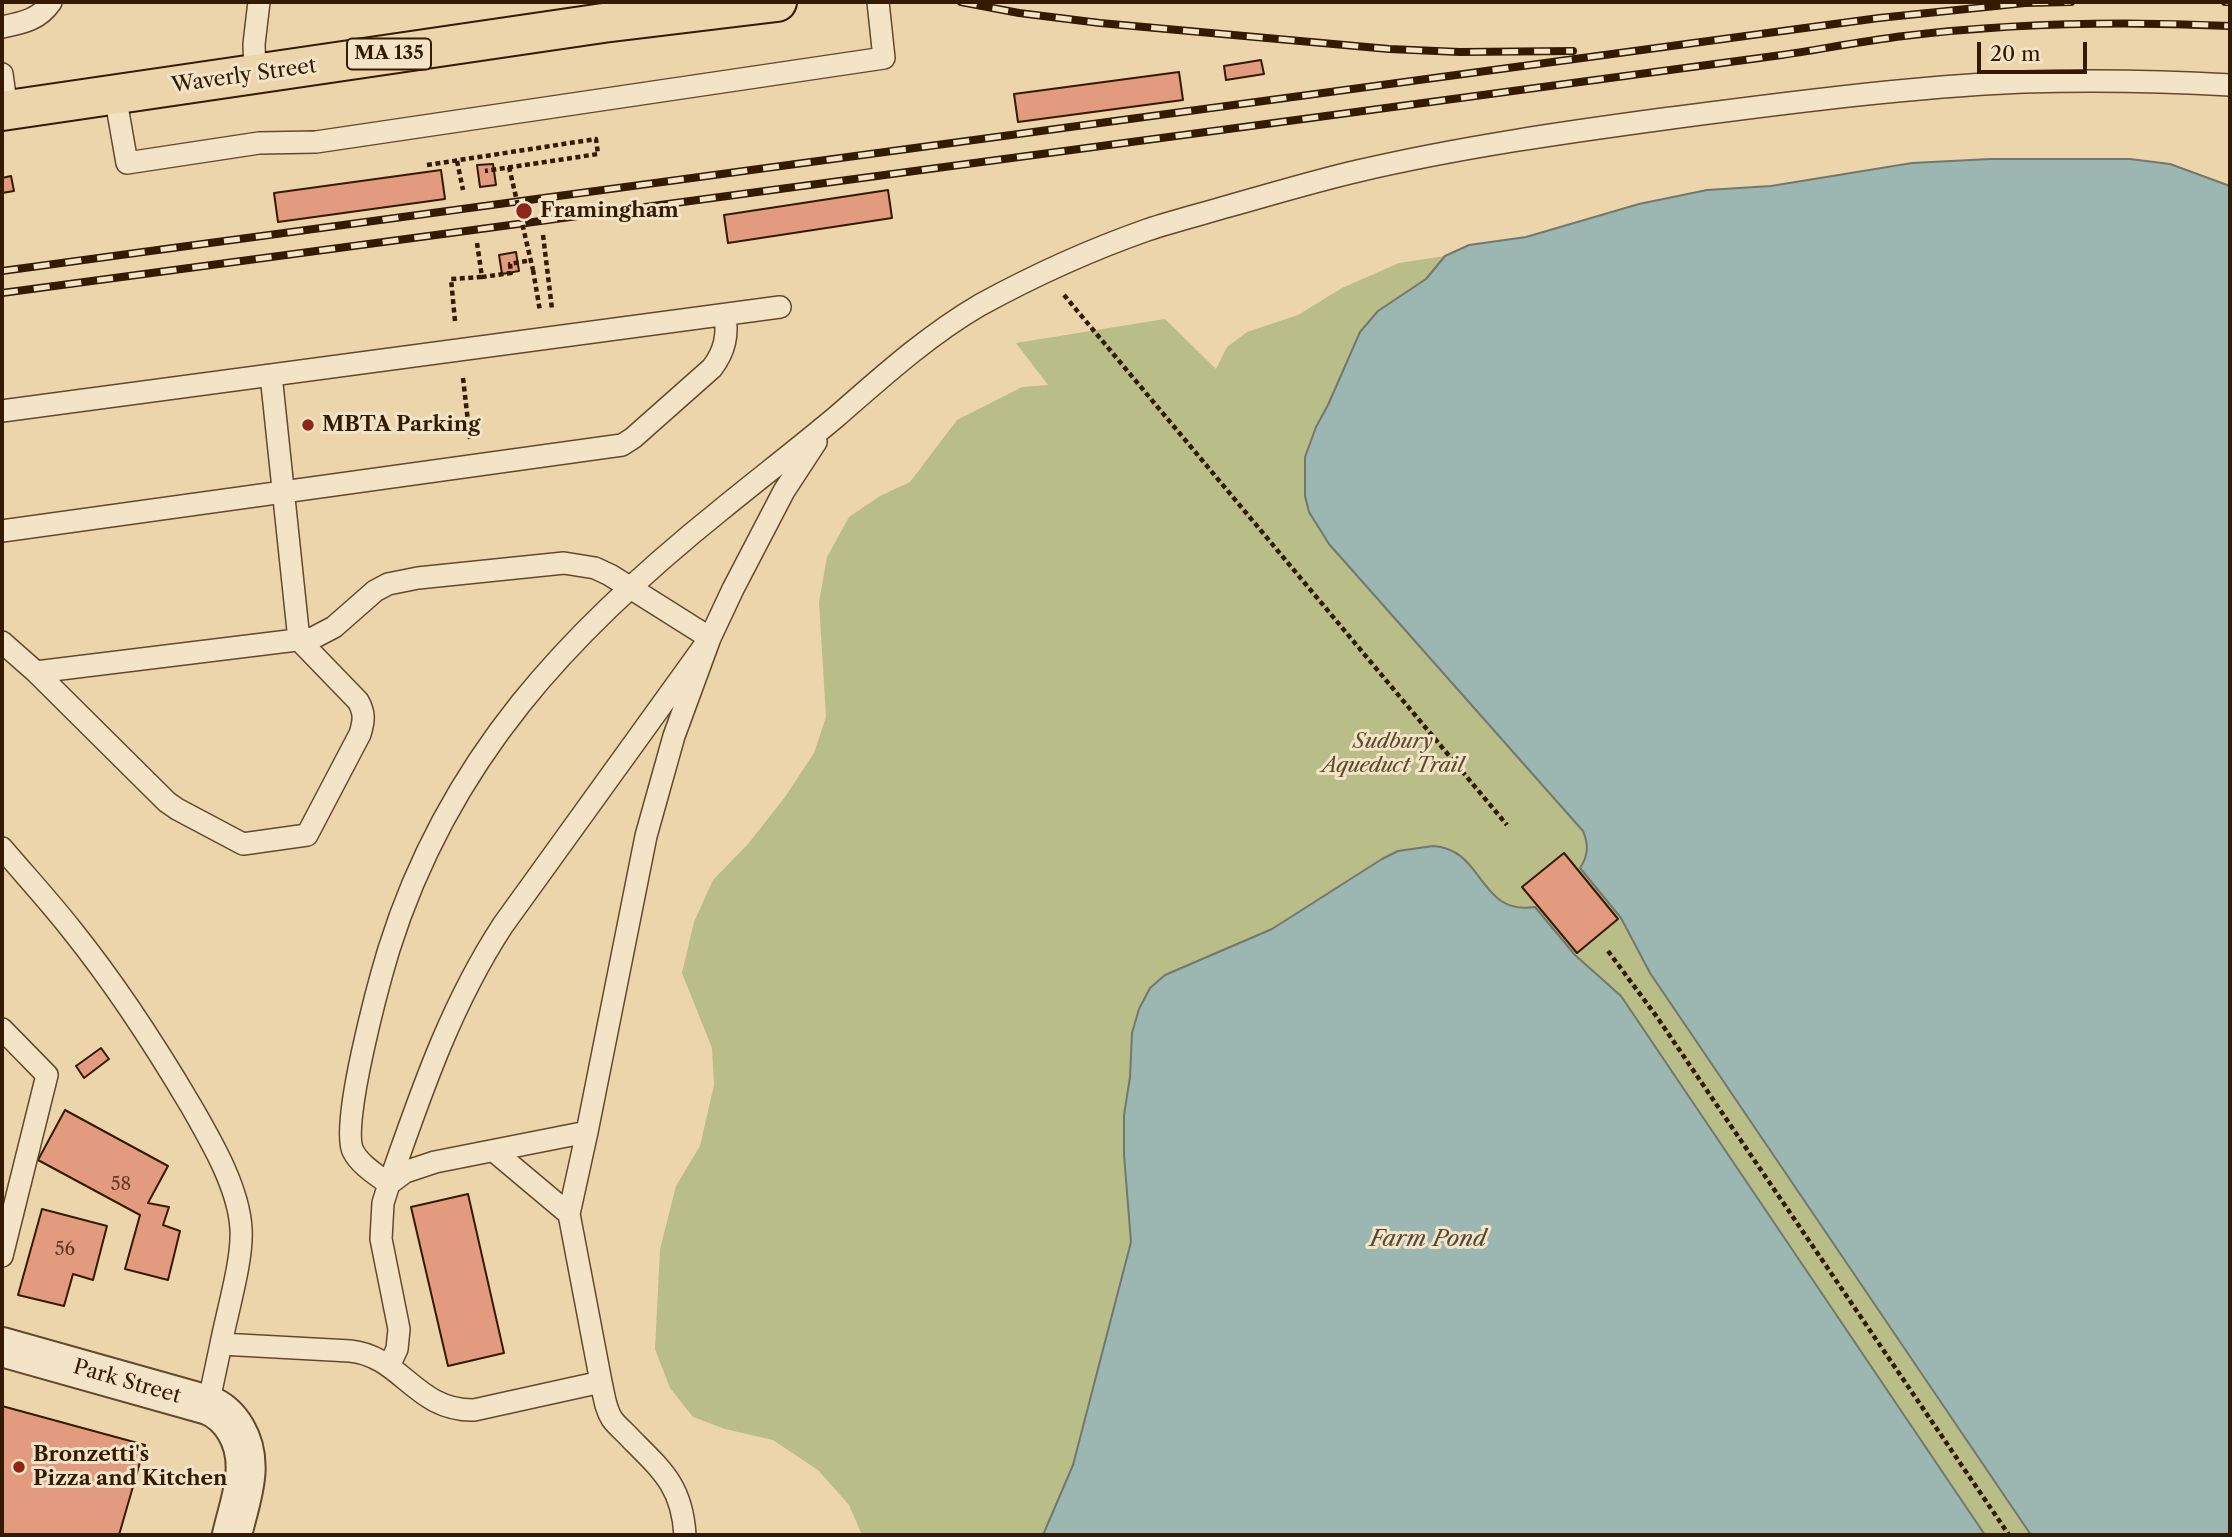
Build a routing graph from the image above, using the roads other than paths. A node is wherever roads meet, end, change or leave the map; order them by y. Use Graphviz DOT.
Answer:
graph roads {
  1 [pos="51,2"];
  2 [pos="258,2"];
  3 [pos="777,2"];
  4 [pos="878,2"];
  5 [pos="602,13"];
  6 [pos="2,27"];
  7 [pos="255,74"];
  8 [pos="2230,85"];
  9 [pos="115,95"];
  10 [pos="4,99"];
  11 [pos="780,307"];
  12 [pos="726,314"];
  13 [pos="271,375"];
  14 [pos="2,411"];
  15 [pos="831,420"];
  16 [pos="284,492"];
  17 [pos="2,531"];
  18 [pos="629,587"];
  19 [pos="710,638"];
  20 [pos="299,640"];
  21 [pos="2,642"];
  22 [pos="36,671"];
  23 [pos="2,848"];
  24 [pos="2,1029"];
  25 [pos="587,1132"];
  26 [pos="494,1151"];
  27 [pos="389,1184"];
  28 [pos="569,1214"];
  29 [pos="2,1256"];
  30 [pos="221,1344"];
  31 [pos="2,1347"];
  32 [pos="389,1366"];
  33 [pos="601,1382"];
  34 [pos="208,1405"];
  35 [pos="232,1535"];
  36 [pos="685,1535"];
  1 -- 6 [label="lane"];
  2 -- 7 [label="lane"];
  3 -- 5 [label="main road, Waverly Street / MA 135"];
  4 -- 9 [label="lane"];
  5 -- 7 [label="main road, Waverly Street / MA 135"];
  7 -- 9 [label="main road, Waverly Street / MA 135"];
  8 -- 15 [label="lane"];
  9 -- 10 [label="main road, Waverly Street / MA 135"];
  11 -- 12 [label="lane"];
  12 -- 13 [label="lane"];
  12 -- 16 [label="lane"];
  13 -- 14 [label="lane"];
  13 -- 16 [label="lane"];
  15 -- 18 [label="lane"];
  15 -- 19 [label="lane"];
  16 -- 17 [label="lane"];
  16 -- 20 [label="lane"];
  18 -- 19 [label="lane"];
  18 -- 20 [label="lane"];
  18 -- 27 [label="lane"];
  19 -- 25 [label="lane"];
  19 -- 27 [label="lane"];
  20 -- 22 [label="lane"];
  20 -- 22 [label="lane"];
  21 -- 22 [label="lane"];
  23 -- 30 [label="lane"];
  24 -- 29 [label="lane"];
  25 -- 26 [label="lane"];
  25 -- 28 [label="lane"];
  26 -- 27 [label="lane"];
  26 -- 28 [label="lane"];
  27 -- 32 [label="lane"];
  28 -- 33 [label="lane"];
  30 -- 32 [label="lane"];
  30 -- 34 [label="lane"];
  31 -- 34 [label="street, Park Street"];
  32 -- 33 [label="lane"];
  33 -- 36 [label="lane"];
  34 -- 35 [label="street, Park Street"];
}
